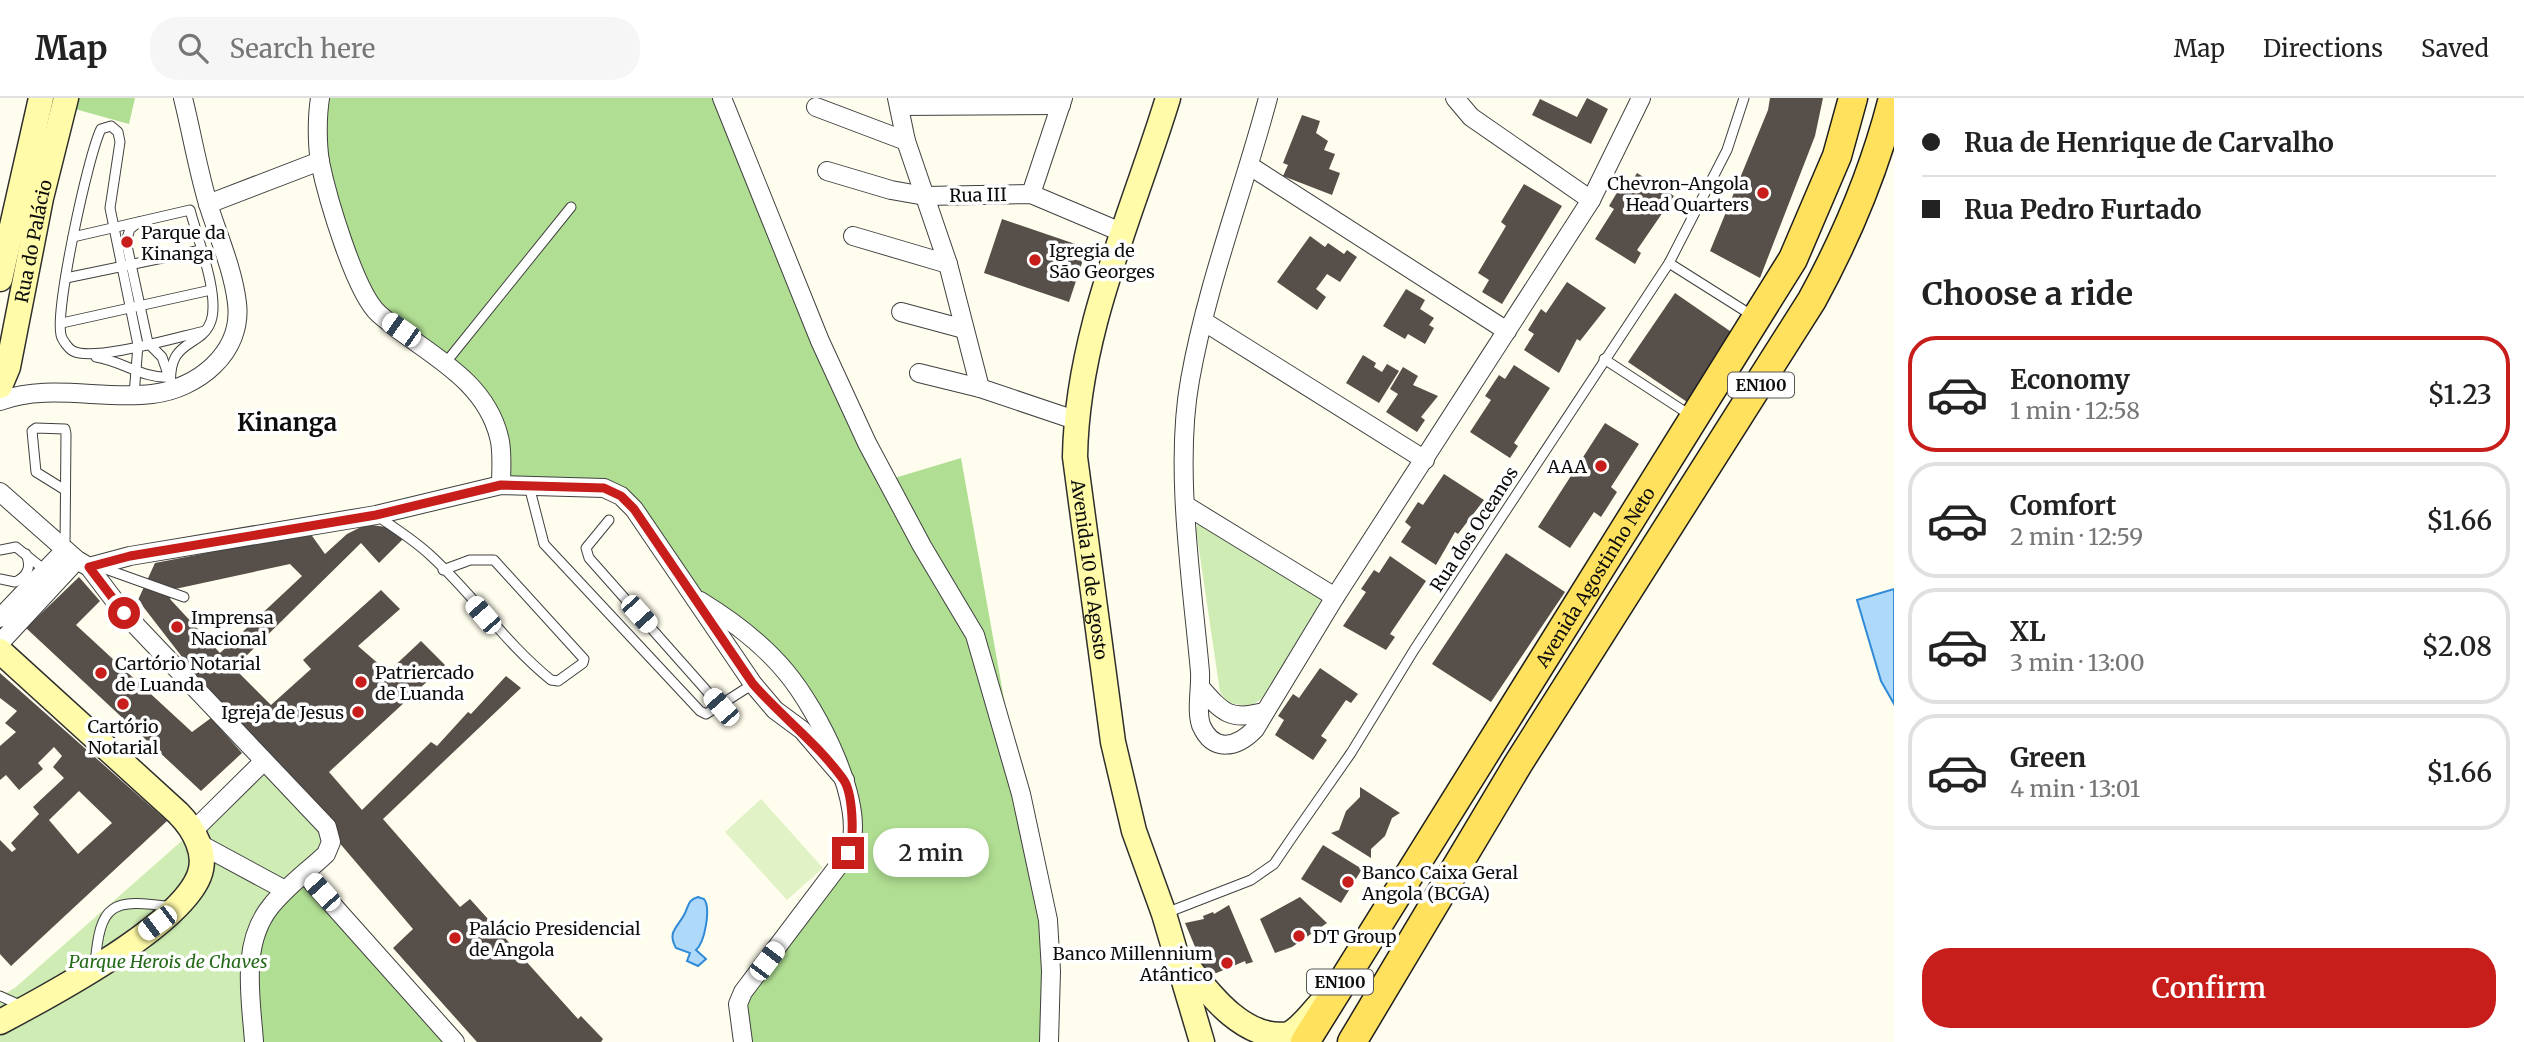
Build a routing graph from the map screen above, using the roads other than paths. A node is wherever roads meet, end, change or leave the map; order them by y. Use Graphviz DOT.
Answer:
graph roads {
  1 [pos="41,98"];
  2 [pos="66,98"];
  3 [pos="183,98"];
  4 [pos="320,98"];
  5 [pos="722,98"];
  6 [pos="1168,98"];
  7 [pos="1268,98"];
  8 [pos="1455,98"];
  9 [pos="1641,98"];
  10 [pos="1744,98"];
  11 [pos="1853,98"];
  12 [pos="1894,98"];
  13 [pos="898,102"];
  14 [pos="1062,102"];
  15 [pos="816,107"];
  16 [pos="906,141"];
  17 [pos="320,161"];
  18 [pos="1250,166"];
  19 [pos="827,171"];
  20 [pos="1031,194"];
  21 [pos="925,196"];
  22 [pos="1591,200"];
  23 [pos="208,204"];
  24 [pos="571,207"];
  25 [pos="141,221"];
  26 [pos="113,228"];
  27 [pos="1121,232"];
  28 [pos="853,236"];
  29 [pos="23,237"];
  30 [pos="73,237"];
  31 [pos="201,250"];
  32 [pos="1669,263"];
  33 [pos="948,264"];
  34 [pos="126,266"];
  35 [pos="66,278"];
  36 [pos="0,279"];
  37 [pos="211,290"];
  38 [pos="135,307"];
  39 [pos="901,312"];
  40 [pos="1758,319"];
  41 [pos="1203,321"];
  42 [pos="62,323"];
  43 [pos="964,329"];
  44 [pos="205,331"];
  45 [pos="1507,331"];
  46 [pos="143,344"];
  47 [pos="87,356"];
  48 [pos="1604,359"];
  49 [pos="447,361"];
  50 [pos="139,369"];
  51 [pos="919,373"];
  52 [pos="10,382"];
  53 [pos="170,384"];
  54 [pos="980,387"];
  55 [pos="134,395"];
  56 [pos="0,401"];
  57 [pos="1695,418"];
  58 [pos="1076,421"];
  59 [pos="1425,460"];
  60 [pos="0,481"];
  61 [pos="501,485"];
  62 [pos="529,486"];
  63 [pos="65,490"];
  64 [pos="6,497"];
  65 [pos="1185,505"];
  66 [pos="376,515"];
  67 [pos="609,520"];
  68 [pos="0,550"];
  69 [pos="22,550"];
  70 [pos="82,560"];
  71 [pos="443,570"];
  72 [pos="52,575"];
  73 [pos="0,579"];
  74 [pos="184,597"];
  75 [pos="1335,597"];
  76 [pos="697,599"];
  77 [pos="26,602"];
  78 [pos="0,618"];
  79 [pos="0,643"];
  80 [pos="0,651"];
  81 [pos="780,666"];
  82 [pos="753,684"];
  83 [pos="1202,688"];
  84 [pos="804,698"];
  85 [pos="721,707"];
  86 [pos="1264,712"];
  87 [pos="787,719"];
  88 [pos="264,761"];
  89 [pos="845,780"];
  90 [pos="190,829"];
  91 [pos="305,874"];
  92 [pos="285,890"];
  93 [pos="177,908"];
  94 [pos="1164,914"];
  95 [pos="1175,951"];
  96 [pos="95,969"];
  97 [pos="1338,986"];
  98 [pos="0,996"];
  99 [pos="26,1008"];
  100 [pos="0,1023"];
  101 [pos="254,1042"];
  102 [pos="455,1042"];
  103 [pos="743,1042"];
  104 [pos="1049,1042"];
  105 [pos="1202,1042"];
  106 [pos="1305,1042"];
  107 [pos="1352,1042"];
  1 -- 29 [label="street, Rua do Palácio"];
  2 -- 29 [label="street, Rua do Palácio"];
  3 -- 23 [label="street"];
  4 -- 17 [label="street"];
  5 -- 104 [label="street"];
  6 -- 27 [label="street, Avenida 10 de Agosto"];
  7 -- 18 [label="street"];
  8 -- 22 [label="street"];
  9 -- 22 [label="street"];
  10 -- 32 [label="lane, Rua dos Oceanos"];
  11 -- 40 [label="main road, Avenida Agostinho Neto / EN100"];
  12 -- 107 [label="main road, Avenida Agostinho Neto / EN100"];
  13 -- 14 [label="street"];
  13 -- 16 [label="street"];
  14 -- 20 [label="street, Rua III"];
  15 -- 16 [label="street"];
  16 -- 21 [label="street"];
  17 -- 23 [label="street"];
  17 -- 49 [label="street"];
  18 -- 41 [label="street"];
  18 -- 45 [label="street"];
  19 -- 21 [label="street, Rua III"];
  20 -- 21 [label="street, Rua III"];
  20 -- 27 [label="street, Rua III"];
  21 -- 33 [label="street"];
  22 -- 45 [label="street"];
  23 -- 53 [label="street"];
  24 -- 49 [label="lane"];
  25 -- 26 [label="lane"];
  25 -- 31 [label="lane"];
  25 -- 34 [label="lane"];
  26 -- 30 [label="lane"];
  26 -- 30 [label="lane"];
  26 -- 34 [label="lane"];
  27 -- 58 [label="street, Avenida 10 de Agosto"];
  28 -- 33 [label="street"];
  29 -- 36 [label="street, Rua do Palácio"];
  29 -- 52 [label="street, Rua do Palácio"];
  30 -- 35 [label="lane"];
  31 -- 34 [label="lane"];
  31 -- 37 [label="lane"];
  32 -- 40 [label="lane"];
  32 -- 48 [label="lane, Rua dos Oceanos"];
  33 -- 43 [label="street"];
  34 -- 35 [label="lane"];
  34 -- 38 [label="lane"];
  35 -- 42 [label="lane"];
  37 -- 38 [label="lane"];
  37 -- 44 [label="lane"];
  38 -- 42 [label="lane"];
  38 -- 46 [label="lane"];
  39 -- 43 [label="street"];
  40 -- 57 [label="main road, Avenida Agostinho Neto / EN100"];
  41 -- 59 [label="street"];
  41 -- 65 [label="street"];
  42 -- 47 [label="lane"];
  43 -- 54 [label="street"];
  44 -- 46 [label="lane"];
  44 -- 53 [label="lane"];
  45 -- 59 [label="street"];
  46 -- 47 [label="lane"];
  46 -- 50 [label="lane"];
  46 -- 53 [label="lane"];
  47 -- 50 [label="lane"];
  48 -- 57 [label="lane"];
  48 -- 94 [label="lane, Rua dos Oceanos"];
  49 -- 61 [label="street"];
  50 -- 53 [label="lane"];
  50 -- 55 [label="lane"];
  51 -- 54 [label="street"];
  52 -- 55 [label="street"];
  52 -- 56 [label="street"];
  53 -- 55 [label="street"];
  54 -- 58 [label="street"];
  57 -- 97 [label="main road, Avenida Agostinho Neto / EN100"];
  58 -- 94 [label="street, Avenida 10 de Agosto"];
  59 -- 75 [label="street"];
  60 -- 64 [label="street"];
  61 -- 62 [label="street"];
  61 -- 66 [label="street"];
  62 -- 76 [label="street"];
  62 -- 85 [label="lane"];
  63 -- 63 [label="lane"];
  63 -- 70 [label="lane"];
  64 -- 70 [label="street"];
  65 -- 75 [label="street"];
  65 -- 83 [label="street"];
  66 -- 70 [label="street"];
  66 -- 71 [label="lane"];
  67 -- 85 [label="lane"];
  68 -- 69 [label="lane"];
  69 -- 72 [label="lane"];
  69 -- 73 [label="lane"];
  70 -- 72 [label="street"];
  70 -- 74 [label="lane"];
  70 -- 88 [label="street"];
  71 -- 71 [label="lane"];
  72 -- 77 [label="street"];
  73 -- 77 [label="lane"];
  75 -- 86 [label="street"];
  76 -- 81 [label="street"];
  76 -- 82 [label="street"];
  77 -- 78 [label="street"];
  77 -- 79 [label="street"];
  80 -- 90 [label="street"];
  81 -- 82 [label="street"];
  81 -- 84 [label="street"];
  82 -- 85 [label="lane"];
  82 -- 87 [label="street"];
  83 -- 86 [label="street"];
  83 -- 86 [label="street"];
  84 -- 87 [label="street"];
  84 -- 89 [label="street"];
  87 -- 89 [label="street"];
  88 -- 90 [label="street"];
  88 -- 91 [label="street"];
  89 -- 103 [label="street"];
  90 -- 92 [label="street"];
  90 -- 93 [label="street"];
  91 -- 92 [label="street"];
  91 -- 102 [label="street"];
  92 -- 101 [label="street"];
  93 -- 96 [label="street"];
  93 -- 96 [label="lane"];
  94 -- 95 [label="street, Avenida 10 de Agosto"];
  95 -- 97 [label="street"];
  95 -- 105 [label="street, Avenida 10 de Agosto"];
  96 -- 99 [label="street"];
  97 -- 106 [label="main road, Avenida Agostinho Neto / EN100"];
  98 -- 99 [label="lane"];
  99 -- 100 [label="street"];
}
